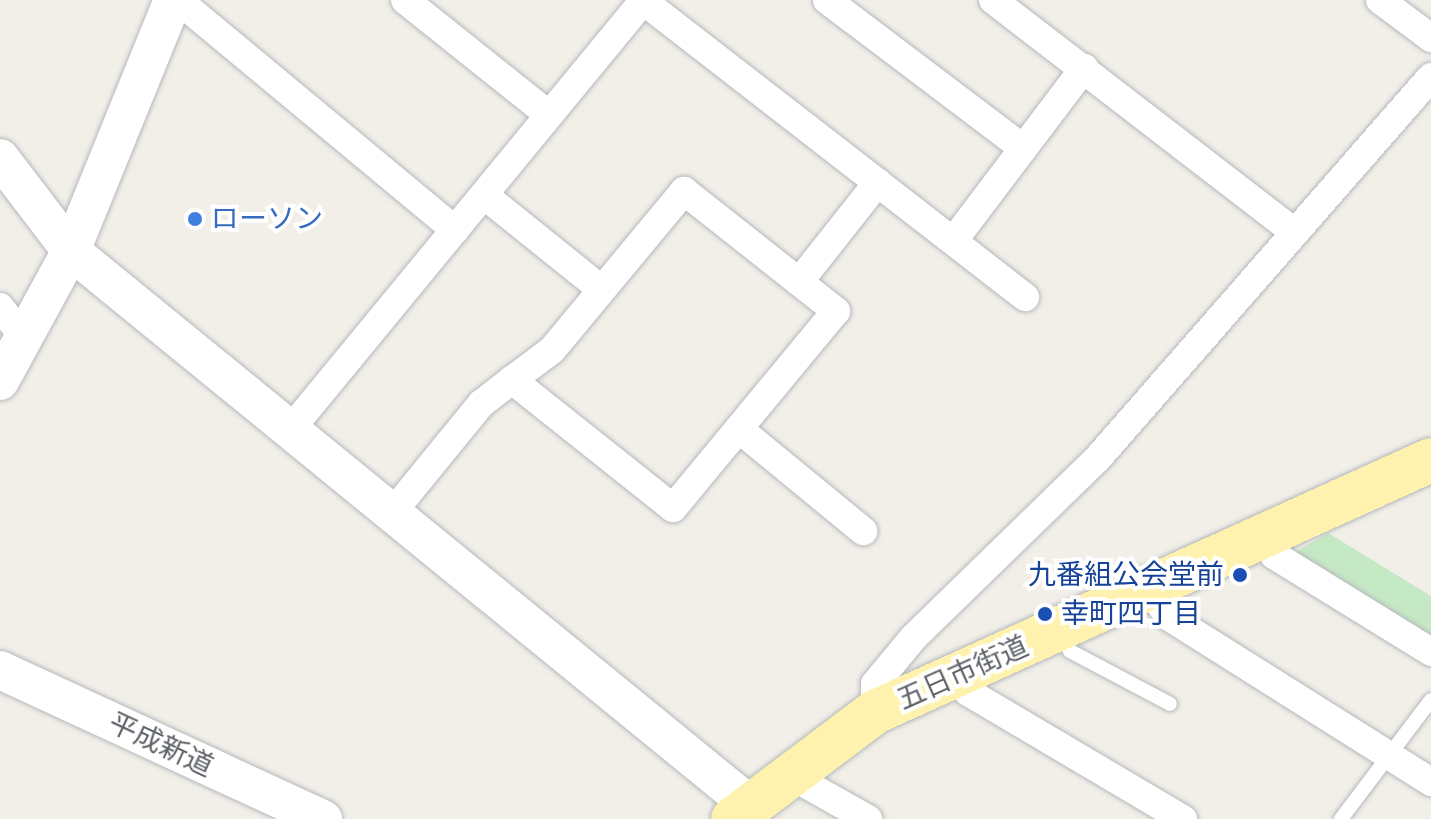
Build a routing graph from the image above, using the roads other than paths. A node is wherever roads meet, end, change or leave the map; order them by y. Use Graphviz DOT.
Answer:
graph roads {
  1 [pos="175,0"];
  2 [pos="405,0"];
  3 [pos="643,0"];
  4 [pos="827,0"];
  5 [pos="993,0"];
  6 [pos="1394,4"];
  7 [pos="1431,38"];
  8 [pos="1084,68"];
  9 [pos="1431,77"];
  10 [pos="549,115"];
  11 [pos="1023,148"];
  12 [pos="0,158"];
  13 [pos="878,182"];
  14 [pos="484,195"];
  15 [pos="455,230"];
  16 [pos="1293,231"];
  17 [pos="954,240"];
  18 [pos="71,251"];
  19 [pos="799,282"];
  20 [pos="602,290"];
  21 [pos="1025,297"];
  22 [pos="0,307"];
  23 [pos="24,338"];
  24 [pos="512,380"];
  25 [pos="0,381"];
  26 [pos="739,429"];
  27 [pos="290,430"];
  28 [pos="1431,460"];
  29 [pos="392,513"];
  30 [pos="863,531"];
  31 [pos="1263,536"];
  32 [pos="1149,590"];
  33 [pos="1061,629"];
  34 [pos="1431,652"];
  35 [pos="0,670"];
  36 [pos="962,673"];
  37 [pos="1431,700"];
  38 [pos="1170,704"];
  39 [pos="875,712"];
  40 [pos="1390,756"];
  41 [pos="788,774"];
  42 [pos="1431,782"];
  43 [pos="742,812"];
  44 [pos="323,819"];
  45 [pos="868,819"];
  46 [pos="1183,819"];
  47 [pos="1341,819"];
  1 -- 15 [label="street"];
  1 -- 18 [label="street"];
  2 -- 10 [label="street"];
  3 -- 10 [label="street"];
  3 -- 13 [label="street"];
  4 -- 11 [label="street"];
  5 -- 8 [label="street"];
  6 -- 7 [label="street"];
  8 -- 11 [label="street"];
  8 -- 16 [label="street"];
  9 -- 16 [label="street"];
  10 -- 14 [label="street"];
  11 -- 17 [label="street"];
  12 -- 18 [label="street"];
  13 -- 17 [label="street"];
  13 -- 19 [label="street"];
  14 -- 15 [label="street"];
  14 -- 20 [label="street"];
  15 -- 27 [label="street"];
  16 -- 39 [label="street"];
  17 -- 21 [label="street"];
  18 -- 23 [label="street"];
  18 -- 27 [label="street"];
  19 -- 20 [label="street"];
  19 -- 26 [label="street"];
  20 -- 24 [label="street"];
  22 -- 23 [label="street"];
  23 -- 25 [label="street"];
  24 -- 26 [label="street"];
  24 -- 29 [label="street"];
  26 -- 30 [label="street"];
  27 -- 29 [label="street"];
  28 -- 31 [label="main road, 五日市街道"];
  29 -- 43 [label="street"];
  31 -- 32 [label="main road, 五日市街道"];
  31 -- 34 [label="street"];
  32 -- 33 [label="main road, 五日市街道"];
  32 -- 40 [label="street"];
  33 -- 36 [label="main road, 五日市街道"];
  33 -- 38 [label="lane"];
  35 -- 44 [label="street, 平成新道"];
  36 -- 39 [label="main road, 五日市街道"];
  36 -- 46 [label="street"];
  37 -- 40 [label="lane"];
  39 -- 41 [label="main road, 五日市街道"];
  40 -- 42 [label="street"];
  40 -- 47 [label="lane"];
  41 -- 43 [label="main road, 五日市街道"];
  41 -- 45 [label="street"];
}
